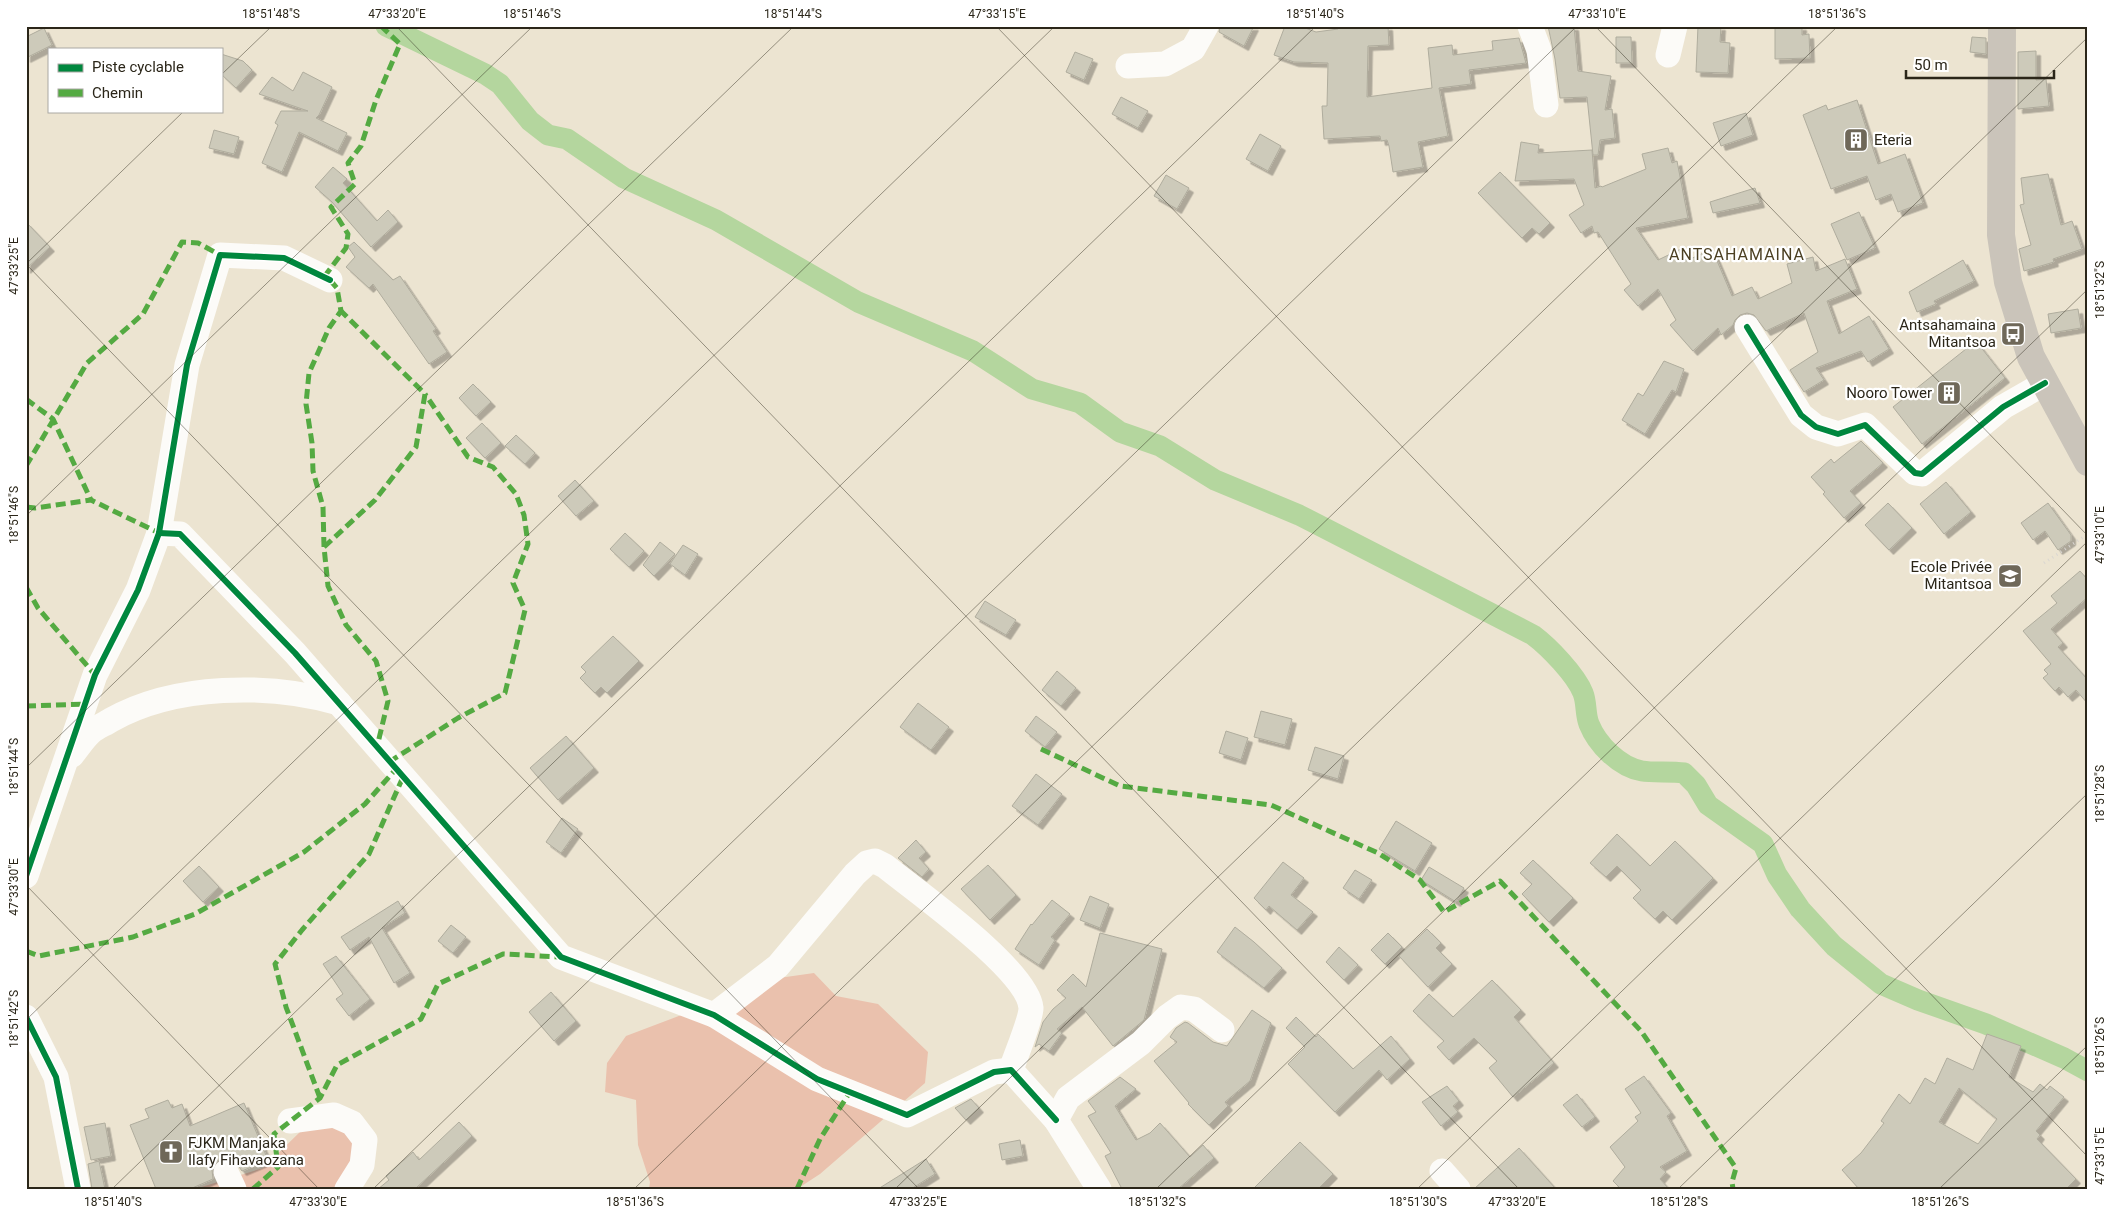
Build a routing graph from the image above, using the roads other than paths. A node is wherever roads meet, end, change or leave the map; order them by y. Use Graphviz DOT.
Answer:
graph roads {
  1 [pos="1206,26"];
  2 [pos="1530,26"];
  3 [pos="1675,26"];
  4 [pos="2002,26"];
  5 [pos="1668,55"];
  6 [pos="1128,66"];
  7 [pos="1546,105"];
  8 [pos="330,280"];
  9 [pos="1747,327"];
  10 [pos="2045,383"];
  11 [pos="2088,462"];
  12 [pos="159,533"];
  13 [pos="339,703"];
  14 [pos="62,767"];
  15 [pos="26,876"];
  16 [pos="714,1015"];
  17 [pos="26,1017"];
  18 [pos="1222,1030"];
  19 [pos="1011,1070"];
  20 [pos="1056,1120"];
  21 [pos="290,1121"];
  22 [pos="78,1189"];
  23 [pos="347,1189"];
  24 [pos="1099,1189"];
  1 -- 6 [label="street"];
  2 -- 7 [label="street"];
  3 -- 5 [label="street"];
  4 -- 10 [label="main road"];
  8 -- 12 [label="street"];
  9 -- 10 [label="street"];
  10 -- 11 [label="main road"];
  12 -- 13 [label="street"];
  12 -- 14 [label="street"];
  13 -- 14 [label="street"];
  13 -- 16 [label="street"];
  14 -- 15 [label="street"];
  16 -- 19 [label="street"];
  16 -- 19 [label="street"];
  17 -- 22 [label="street"];
  18 -- 20 [label="street"];
  19 -- 20 [label="street"];
  20 -- 24 [label="street"];
  21 -- 23 [label="street"];
}
